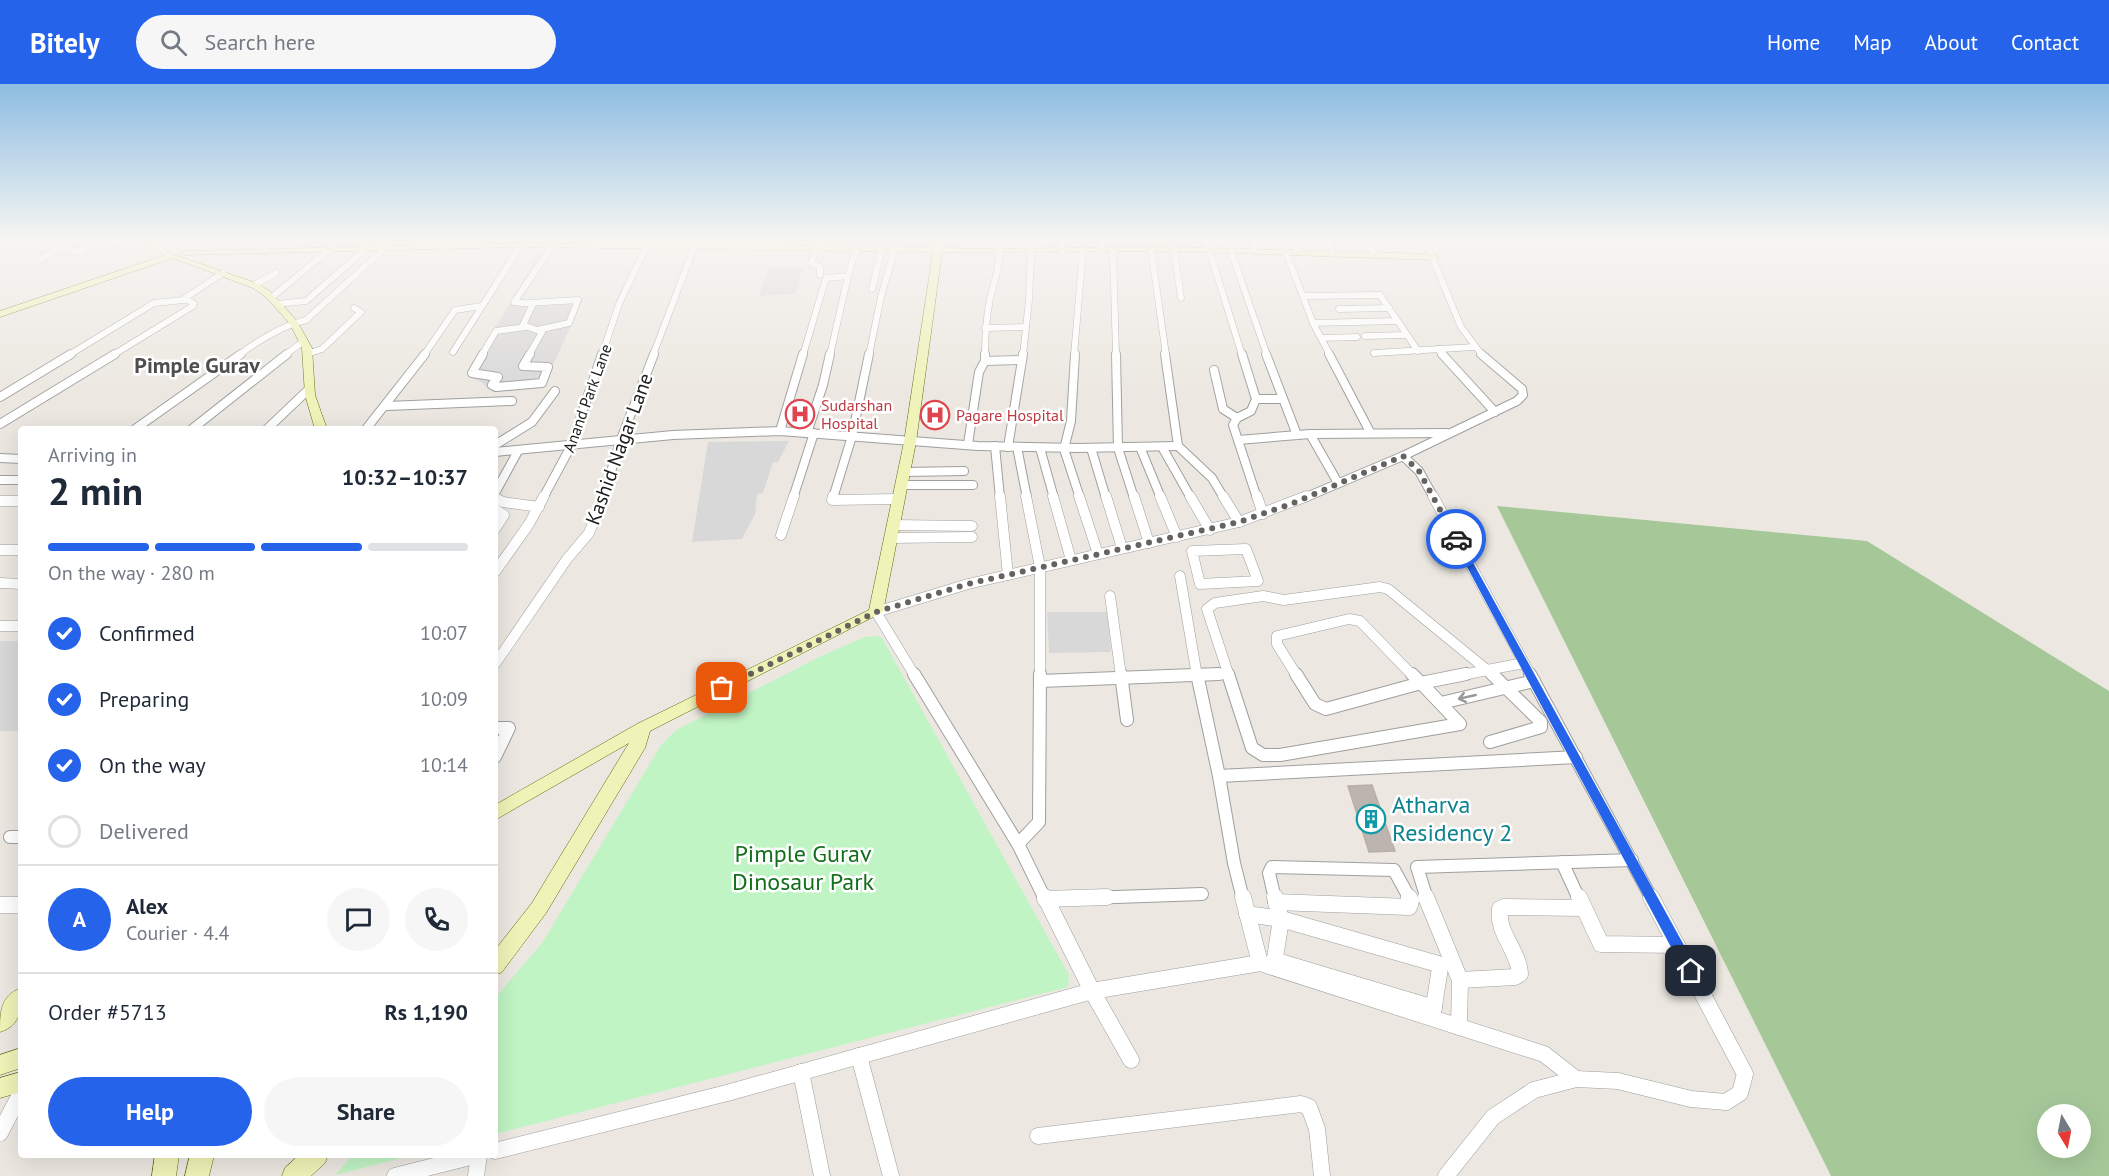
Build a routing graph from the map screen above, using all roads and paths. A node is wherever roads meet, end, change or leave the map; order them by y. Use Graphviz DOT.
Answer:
graph roads {
  1 [pos="66,291"];
  2 [pos="197,291"];
  3 [pos="261,291"];
  4 [pos="285,291"];
  5 [pos="317,291"];
  6 [pos="338,291"];
  7 [pos="492,291"];
  8 [pos="521,291"];
  9 [pos="625,291"];
  10 [pos="677,291"];
  11 [pos="822,291"];
  12 [pos="845,291"];
  13 [pos="883,291"];
  14 [pos="931,291"];
  15 [pos="993,291"];
  16 [pos="1029,291"];
  17 [pos="1080,291"];
  18 [pos="1114,291"];
  19 [pos="1157,291"];
  20 [pos="1180,291"];
  21 [pos="1223,291"];
  22 [pos="1245,291"];
  23 [pos="1301,291"];
  24 [pos="1448,291"];
  25 [pos="1303,296"];
  26 [pos="1181,298"];
  27 [pos="184,300"];
  28 [pos="274,301"];
  29 [pos="528,303"];
  30 [pos="482,306"];
  31 [pos="354,308"];
  32 [pos="1389,308"];
  33 [pos="1339,309"];
  34 [pos="0,314"];
  35 [pos="1396,321"];
  36 [pos="294,323"];
  37 [pos="1313,323"];
  38 [pos="526,327"];
  39 [pos="1026,327"];
  40 [pos="986,328"];
  41 [pos="537,330"];
  42 [pos="1406,335"];
  43 [pos="1321,338"];
  44 [pos="304,341"];
  45 [pos="1474,347"];
  46 [pos="1438,349"];
  47 [pos="1418,351"];
  48 [pos="453,352"];
  49 [pos="1374,353"];
  50 [pos="307,354"];
  51 [pos="1022,360"];
  52 [pos="985,361"];
  53 [pos="1214,370"];
  54 [pos="309,389"];
  55 [pos="555,391"];
  56 [pos="0,397"];
  57 [pos="1256,399"];
  58 [pos="1282,399"];
  59 [pos="512,401"];
  60 [pos="387,406"];
  61 [pos="1495,411"];
  62 [pos="1237,418"];
  63 [pos="0,424"];
  64 [pos="139,426"];
  65 [pos="196,426"];
  66 [pos="270,426"];
  67 [pos="320,426"];
  68 [pos="369,426"];
  69 [pos="780,431"];
  70 [pos="1370,432"];
  71 [pos="810,433"];
  72 [pos="1450,433"];
  73 [pos="1310,434"];
  74 [pos="1297,435"];
  75 [pos="852,436"];
  76 [pos="1238,440"];
  77 [pos="620,442"];
  78 [pos="910,442"];
  79 [pos="498,444"];
  80 [pos="968,444"];
  81 [pos="572,446"];
  82 [pos="995,446"];
  83 [pos="1012,447"];
  84 [pos="1140,447"];
  85 [pos="1162,447"];
  86 [pos="1178,447"];
  87 [pos="1040,448"];
  88 [pos="1091,448"];
  89 [pos="1118,448"];
  90 [pos="1064,449"];
  91 [pos="518,451"];
  92 [pos="498,452"];
  93 [pos="1403,456"];
  94 [pos="0,458"];
  95 [pos="18,459"];
  96 [pos="964,471"];
  97 [pos="904,472"];
  98 [pos="0,480"];
  99 [pos="18,480"];
  100 [pos="1338,483"];
  101 [pos="901,485"];
  102 [pos="973,485"];
  103 [pos="498,488"];
  104 [pos="498,500"];
  105 [pos="898,500"];
  106 [pos="0,501"];
  107 [pos="18,501"];
  108 [pos="539,507"];
  109 [pos="498,510"];
  110 [pos="1263,514"];
  111 [pos="1239,522"];
  112 [pos="498,524"];
  113 [pos="972,526"];
  114 [pos="1210,530"];
  115 [pos="892,531"];
  116 [pos="781,535"];
  117 [pos="972,537"];
  118 [pos="1177,537"];
  119 [pos="1149,543"];
  120 [pos="1122,549"];
  121 [pos="0,550"];
  122 [pos="18,550"];
  123 [pos="1098,554"];
  124 [pos="1071,560"];
  125 [pos="1041,567"];
  126 [pos="498,568"];
  127 [pos="1008,574"];
  128 [pos="0,583"];
  129 [pos="18,584"];
  130 [pos="1200,584"];
  131 [pos="1110,596"];
  132 [pos="876,612"];
  133 [pos="0,626"];
  134 [pos="18,626"];
  135 [pos="498,660"];
  136 [pos="1524,663"];
  137 [pos="1487,670"];
  138 [pos="1228,674"];
  139 [pos="1197,675"];
  140 [pos="1122,678"];
  141 [pos="1040,681"];
  142 [pos="1534,681"];
  143 [pos="1422,683"];
  144 [pos="1506,688"];
  145 [pos="1442,703"];
  146 [pos="1127,720"];
  147 [pos="498,728"];
  148 [pos="643,728"];
  149 [pos="1490,742"];
  150 [pos="498,751"];
  151 [pos="1576,757"];
  152 [pos="1219,776"];
  153 [pos="498,811"];
  154 [pos="1018,844"];
  155 [pos="1632,860"];
  156 [pos="1562,862"];
  157 [pos="1202,894"];
  158 [pos="1046,899"];
  159 [pos="1276,902"];
  160 [pos="0,905"];
  161 [pos="18,905"];
  162 [pos="1583,908"];
  163 [pos="1247,915"];
  164 [pos="1281,919"];
  165 [pos="1677,945"];
  166 [pos="498,962"];
  167 [pos="1260,963"];
  168 [pos="1460,980"];
  169 [pos="1092,991"];
  170 [pos="18,1001"];
  171 [pos="1433,1013"];
  172 [pos="0,1023"];
  173 [pos="1459,1027"];
  174 [pos="859,1056"];
  175 [pos="18,1059"];
  176 [pos="1131,1060"];
  177 [pos="0,1065"];
  178 [pos="801,1072"];
  179 [pos="1576,1078"];
  180 [pos="18,1084"];
  181 [pos="0,1088"];
  182 [pos="18,1099"];
  183 [pos="0,1133"];
  184 [pos="1038,1136"];
  185 [pos="498,1150"];
  186 [pos="167,1158"];
  187 [pos="201,1158"];
  188 [pos="313,1158"];
  189 [pos="466,1158"];
  190 [pos="478,1158"];
  191 [pos="164,1176"];
  192 [pos="198,1176"];
  193 [pos="294,1176"];
  194 [pos="395,1176"];
  195 [pos="476,1176"];
  196 [pos="822,1176"];
  197 [pos="891,1176"];
  198 [pos="1322,1176"];
  199 [pos="1446,1176"];
  1 -- 34 [label="street"];
  2 -- 27 [label="street"];
  3 -- 28 [label="street"];
  4 -- 28 [label="street"];
  5 -- 28 [label="street"];
  6 -- 36 [label="street"];
  7 -- 30 [label="street"];
  8 -- 29 [label="street"];
  9 -- 81 [label="street, Anand Park Lane"];
  10 -- 77 [label="street, Kashid Nagar Lane"];
  11 -- 69 [label="street"];
  12 -- 71 [label="street"];
  13 -- 75 [label="street"];
  14 -- 78 [label="street"];
  15 -- 40 [label="street"];
  16 -- 39 [label="street"];
  17 -- 90 [label="street"];
  18 -- 89 [label="street"];
  19 -- 86 [label="street"];
  20 -- 26 [label="street"];
  21 -- 57 [label="street"];
  22 -- 58 [label="street"];
  23 -- 25 [label="street"];
  24 -- 45 [label="street"];
  25 -- 32 [label="street"];
  25 -- 37 [label="street"];
  27 -- 56 [label="street"];
  27 -- 63 [label="street"];
  28 -- 36 [label="street"];
  29 -- 38 [label="street"];
  29 -- 41 [label="street"];
  30 -- 48 [label="street"];
  30 -- 60 [label="street"];
  31 -- 50 [label="street"];
  32 -- 33 [label="street"];
  32 -- 35 [label="street"];
  35 -- 37 [label="street"];
  35 -- 42 [label="street"];
  36 -- 44 [label="street"];
  36 -- 64 [label="street"];
  37 -- 43 [label="street"];
  38 -- 41 [label="street"];
  38 -- 41 [label="street"];
  39 -- 40 [label="street"];
  39 -- 51 [label="street"];
  40 -- 52 [label="street"];
  42 -- 43 [label="street"];
  42 -- 47 [label="street"];
  43 -- 70 [label="street"];
  44 -- 50 [label="street"];
  44 -- 65 [label="street"];
  45 -- 46 [label="street"];
  45 -- 61 [label="street"];
  46 -- 47 [label="street"];
  46 -- 61 [label="street"];
  47 -- 49 [label="street"];
  50 -- 54 [label="street"];
  51 -- 52 [label="street"];
  51 -- 83 [label="street"];
  52 -- 80 [label="street"];
  53 -- 62 [label="street"];
  54 -- 66 [label="street"];
  54 -- 67 [label="street"];
  55 -- 79 [label="street"];
  57 -- 58 [label="street"];
  57 -- 62 [label="street"];
  58 -- 74 [label="street"];
  59 -- 60 [label="street"];
  60 -- 68 [label="street"];
  61 -- 72 [label="street"];
  62 -- 76 [label="street"];
  69 -- 71 [label="street"];
  69 -- 77 [label="street"];
  70 -- 72 [label="street"];
  70 -- 73 [label="street"];
  71 -- 75 [label="street"];
  71 -- 116 [label="street"];
  72 -- 93 [label="street"];
  73 -- 74 [label="street"];
  73 -- 100 [label="street"];
  74 -- 76 [label="street"];
  75 -- 78 [label="street"];
  75 -- 105 [label="street"];
  76 -- 110 [label="street"];
  77 -- 81 [label="street"];
  77 -- 135 [label="street, Kashid Nagar Lane"];
  78 -- 80 [label="street"];
  78 -- 97 [label="street"];
  80 -- 82 [label="street"];
  81 -- 91 [label="street"];
  81 -- 108 [label="street, Anand Park Lane"];
  82 -- 83 [label="street"];
  82 -- 127 [label="street"];
  83 -- 87 [label="street"];
  83 -- 125 [label="street"];
  84 -- 85 [label="street"];
  84 -- 89 [label="street"];
  84 -- 118 [label="street"];
  85 -- 86 [label="street"];
  85 -- 114 [label="street"];
  86 -- 111 [label="street"];
  87 -- 90 [label="street"];
  87 -- 124 [label="street"];
  88 -- 89 [label="street"];
  88 -- 90 [label="street"];
  88 -- 120 [label="street"];
  89 -- 119 [label="street"];
  90 -- 123 [label="street"];
  91 -- 92 [label="street"];
  91 -- 103 [label="street"];
  93 -- 100 [label="street"];
  93 -- 136 [label="street"];
  94 -- 95 [label="street"];
  96 -- 97 [label="street"];
  97 -- 101 [label="street"];
  98 -- 99 [label="street"];
  100 -- 110 [label="street"];
  101 -- 102 [label="street"];
  101 -- 105 [label="street"];
  104 -- 108 [label="street"];
  105 -- 115 [label="street"];
  106 -- 107 [label="street"];
  108 -- 126 [label="street, Anand Park Lane"];
  109 -- 112 [label="street"];
  110 -- 111 [label="street"];
  111 -- 114 [label="street"];
  113 -- 115 [label="street"];
  114 -- 118 [label="street"];
  115 -- 117 [label="street"];
  115 -- 132 [label="street"];
  118 -- 119 [label="street"];
  119 -- 120 [label="street"];
  120 -- 123 [label="street"];
  121 -- 122 [label="street"];
  123 -- 124 [label="street"];
  124 -- 125 [label="street"];
  125 -- 127 [label="street"];
  125 -- 141 [label="street"];
  127 -- 132 [label="street"];
  128 -- 129 [label="street"];
  130 -- 130 [label="street"];
  130 -- 139 [label="street"];
  131 -- 140 [label="street"];
  132 -- 148 [label="street"];
  132 -- 154 [label="street"];
  133 -- 134 [label="street"];
  136 -- 137 [label="street"];
  136 -- 142 [label="street"];
  137 -- 138 [label="street"];
  137 -- 143 [label="street"];
  137 -- 144 [label="street"];
  138 -- 139 [label="street"];
  138 -- 145 [label="street"];
  139 -- 140 [label="street"];
  139 -- 152 [label="street"];
  140 -- 141 [label="street"];
  140 -- 146 [label="street"];
  141 -- 154 [label="street"];
  142 -- 144 [label="street"];
  142 -- 151 [label="street"];
  143 -- 143 [label="street"];
  143 -- 145 [label="street"];
  144 -- 145 [label="street, one-way"];
  144 -- 149 [label="street"];
  147 -- 150 [label="street"];
  148 -- 153 [label="street"];
  148 -- 166 [label="street"];
  151 -- 152 [label="street"];
  151 -- 155 [label="street"];
  152 -- 163 [label="street"];
  154 -- 158 [label="street"];
  155 -- 156 [label="street"];
  155 -- 165 [label="street"];
  156 -- 162 [label="street"];
  156 -- 168 [label="street"];
  157 -- 158 [label="street"];
  158 -- 169 [label="street"];
  159 -- 159 [label="street"];
  159 -- 164 [label="street"];
  160 -- 161 [label="street"];
  162 -- 165 [label="street"];
  162 -- 168 [label="street"];
  163 -- 164 [label="street"];
  163 -- 167 [label="street"];
  164 -- 171 [label="street"];
  164 -- 171 [label="street"];
  165 -- 179 [label="street"];
  167 -- 169 [label="street"];
  167 -- 171 [label="street"];
  168 -- 173 [label="street"];
  169 -- 174 [label="street"];
  169 -- 176 [label="street"];
  170 -- 172 [label="street"];
  171 -- 173 [label="street"];
  173 -- 179 [label="street"];
  174 -- 178 [label="street"];
  174 -- 197 [label="street"];
  175 -- 177 [label="street"];
  178 -- 185 [label="street"];
  178 -- 196 [label="street"];
  179 -- 199 [label="street"];
  180 -- 181 [label="street"];
  182 -- 183 [label="street"];
  184 -- 198 [label="street"];
  186 -- 191 [label="street"];
  187 -- 192 [label="street"];
  188 -- 193 [label="street"];
  189 -- 194 [label="street"];
  190 -- 195 [label="street"];
}
